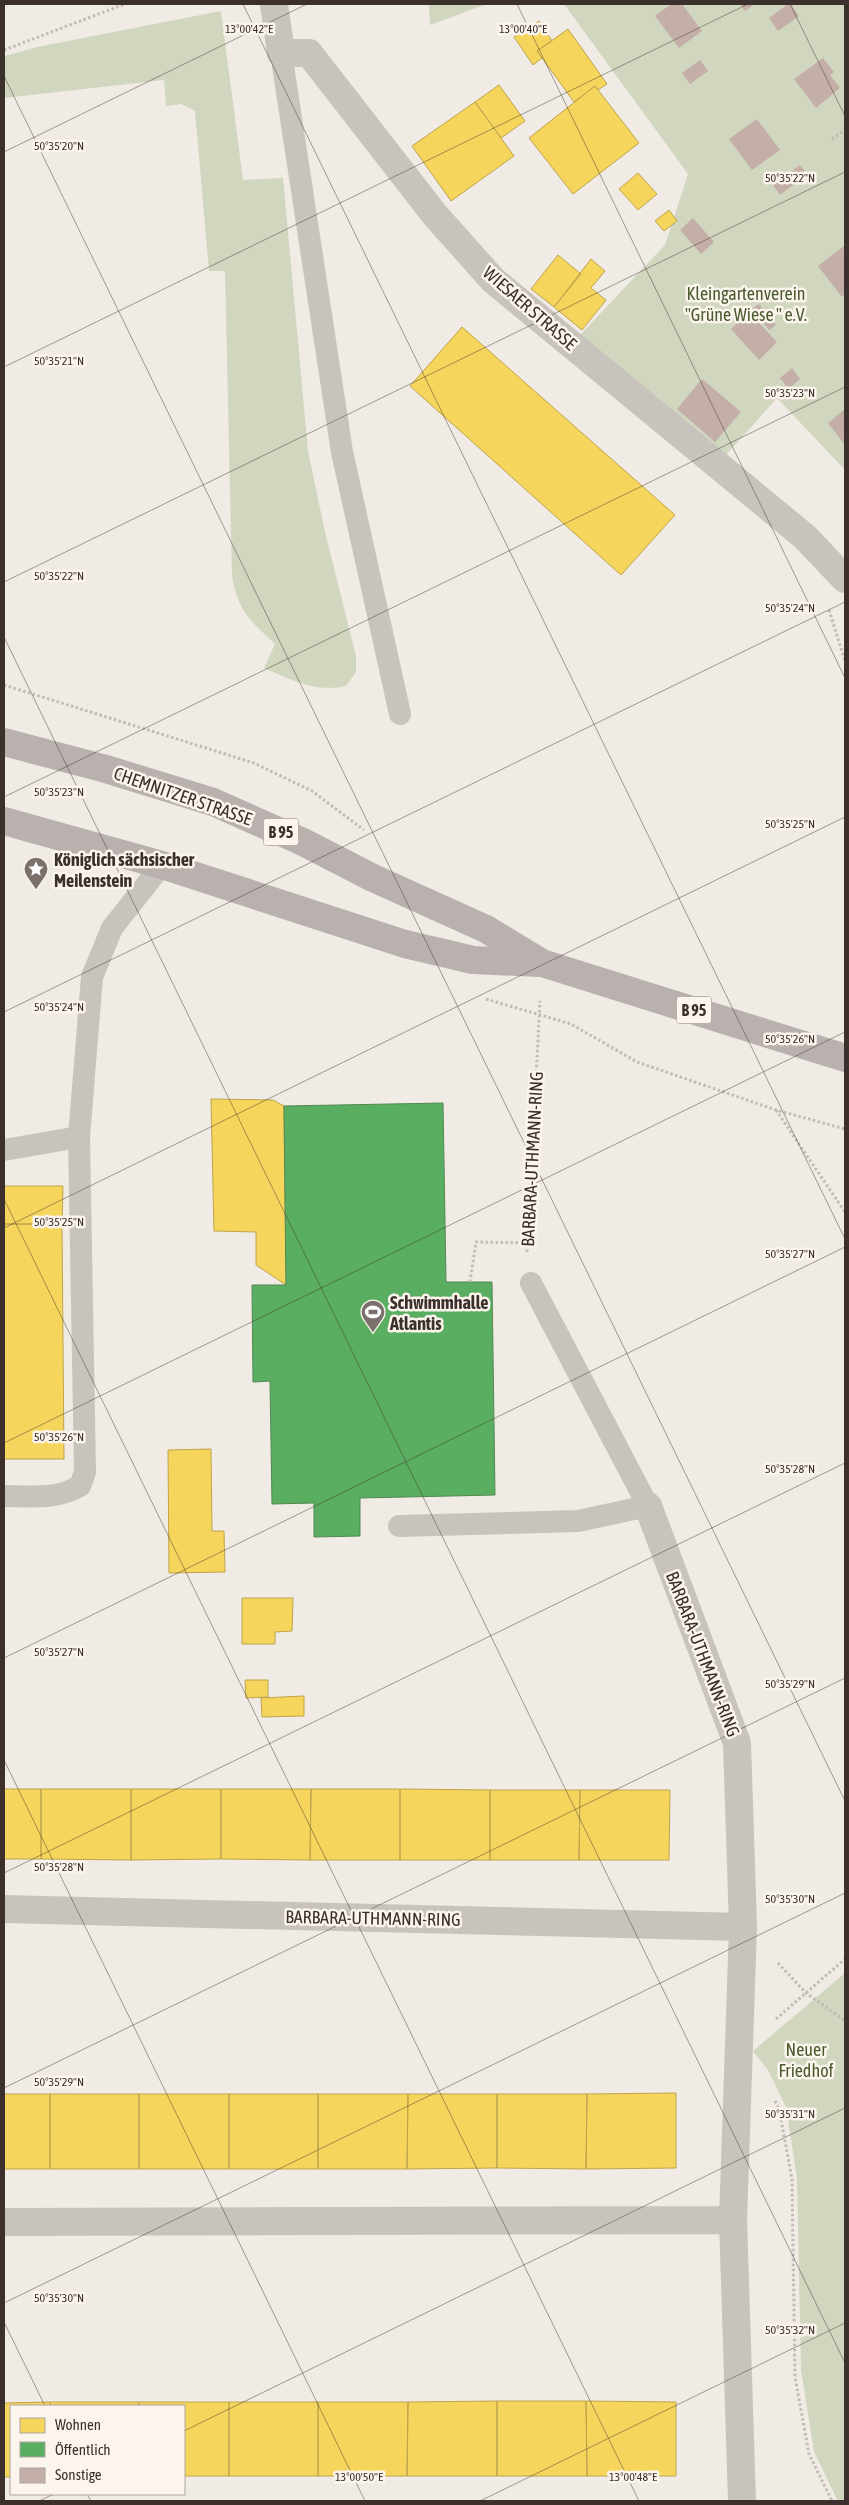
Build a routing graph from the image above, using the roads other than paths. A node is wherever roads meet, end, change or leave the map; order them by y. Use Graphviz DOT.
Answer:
graph roads {
  1 [pos="274,4"];
  2 [pos="281,53"];
  3 [pos="845,578"];
  4 [pos="400,714"];
  5 [pos="4,742"];
  6 [pos="4,821"];
  7 [pos="162,865"];
  8 [pos="542,963"];
  9 [pos="845,1058"];
  10 [pos="79,1137"];
  11 [pos="4,1150"];
  12 [pos="530,1283"];
  13 [pos="4,1496"];
  14 [pos="648,1506"];
  15 [pos="399,1526"];
  16 [pos="4,1909"];
  17 [pos="743,1927"];
  18 [pos="733,2220"];
  19 [pos="4,2222"];
  20 [pos="742,2501"];
  1 -- 2 [label="street"];
  2 -- 3 [label="street, WIESAER STRASSE"];
  2 -- 4 [label="lane"];
  5 -- 8 [label="main road, CHEMNITZER STRASSE / B 95"];
  6 -- 7 [label="main road, CHEMNITZER STRASSE / B 95"];
  7 -- 8 [label="main road, CHEMNITZER STRASSE / B 95"];
  7 -- 10 [label="lane"];
  8 -- 9 [label="main road, CHEMNITZER STRASSE / B 95"];
  10 -- 11 [label="lane"];
  10 -- 13 [label="lane"];
  12 -- 14 [label="lane, BARBARA-UTHMANN-RING"];
  14 -- 15 [label="lane"];
  14 -- 17 [label="street, BARBARA-UTHMANN-RING"];
  16 -- 17 [label="street, BARBARA-UTHMANN-RING"];
  17 -- 18 [label="street, BARBARA-UTHMANN-RING"];
  18 -- 19 [label="street"];
  18 -- 20 [label="street, BARBARA-UTHMANN-RING"];
}
